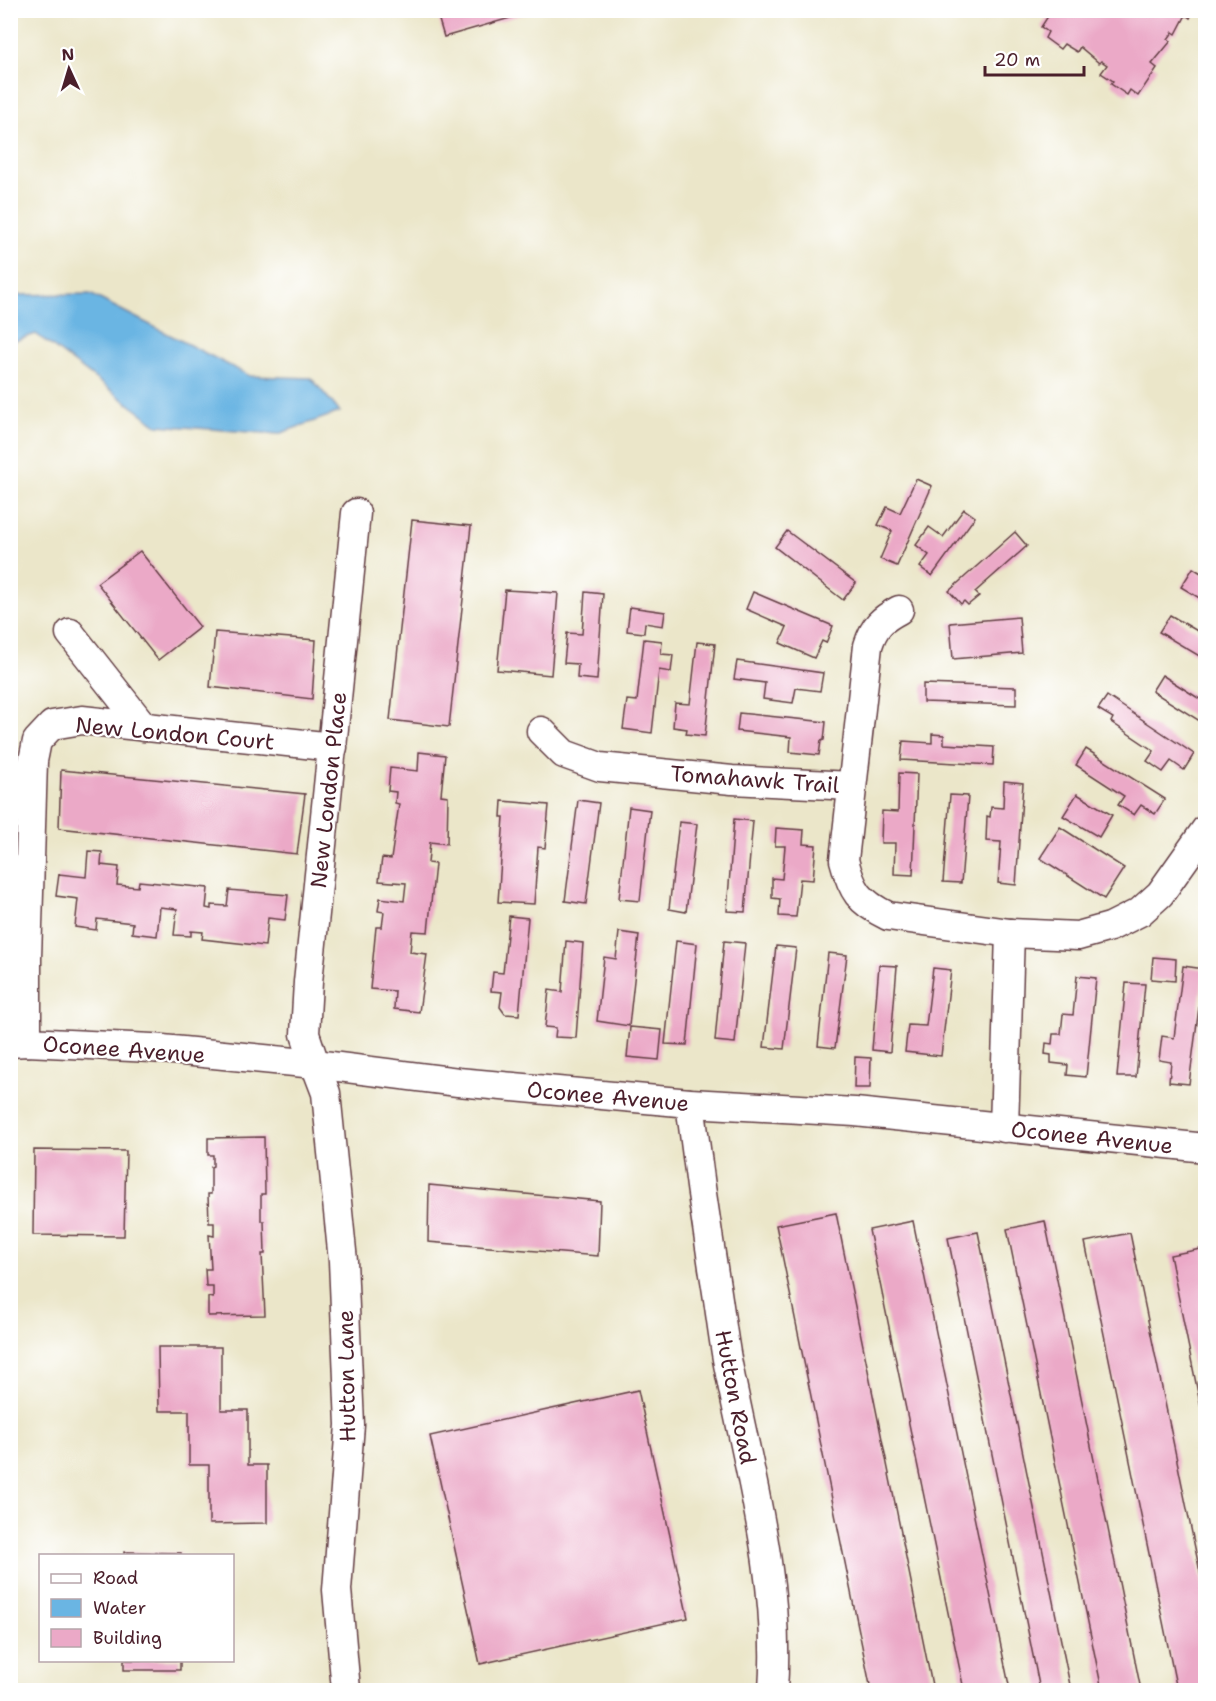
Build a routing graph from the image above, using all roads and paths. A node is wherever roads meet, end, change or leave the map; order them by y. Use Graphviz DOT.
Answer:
graph roads {
  1 [pos="356,513"];
  2 [pos="899,609"];
  3 [pos="70,633"];
  4 [pos="144,727"];
  5 [pos="542,731"];
  6 [pos="333,747"];
  7 [pos="852,786"];
  8 [pos="1206,829"];
  9 [pos="1010,933"];
  10 [pos="19,1043"];
  11 [pos="315,1064"];
  12 [pos="690,1103"];
  13 [pos="1004,1128"];
  14 [pos="1206,1148"];
  15 [pos="346,1690"];
  16 [pos="773,1690"];
  1 -- 6 [label="street, New London Place"];
  2 -- 7 [label="street"];
  3 -- 4 [label="street"];
  4 -- 6 [label="street, New London Court"];
  4 -- 10 [label="street, New London Court"];
  5 -- 7 [label="street, Tomahawk Trail"];
  6 -- 11 [label="street, New London Place"];
  7 -- 9 [label="street, Tomahawk Trail"];
  8 -- 9 [label="street, Tomahawk Trail"];
  9 -- 13 [label="street"];
  10 -- 11 [label="street, Oconee Avenue"];
  11 -- 12 [label="street, Oconee Avenue"];
  11 -- 15 [label="street, Hutton Lane"];
  12 -- 13 [label="street, Oconee Avenue"];
  12 -- 16 [label="street, Hutton Road"];
  13 -- 14 [label="street, Oconee Avenue"];
}
